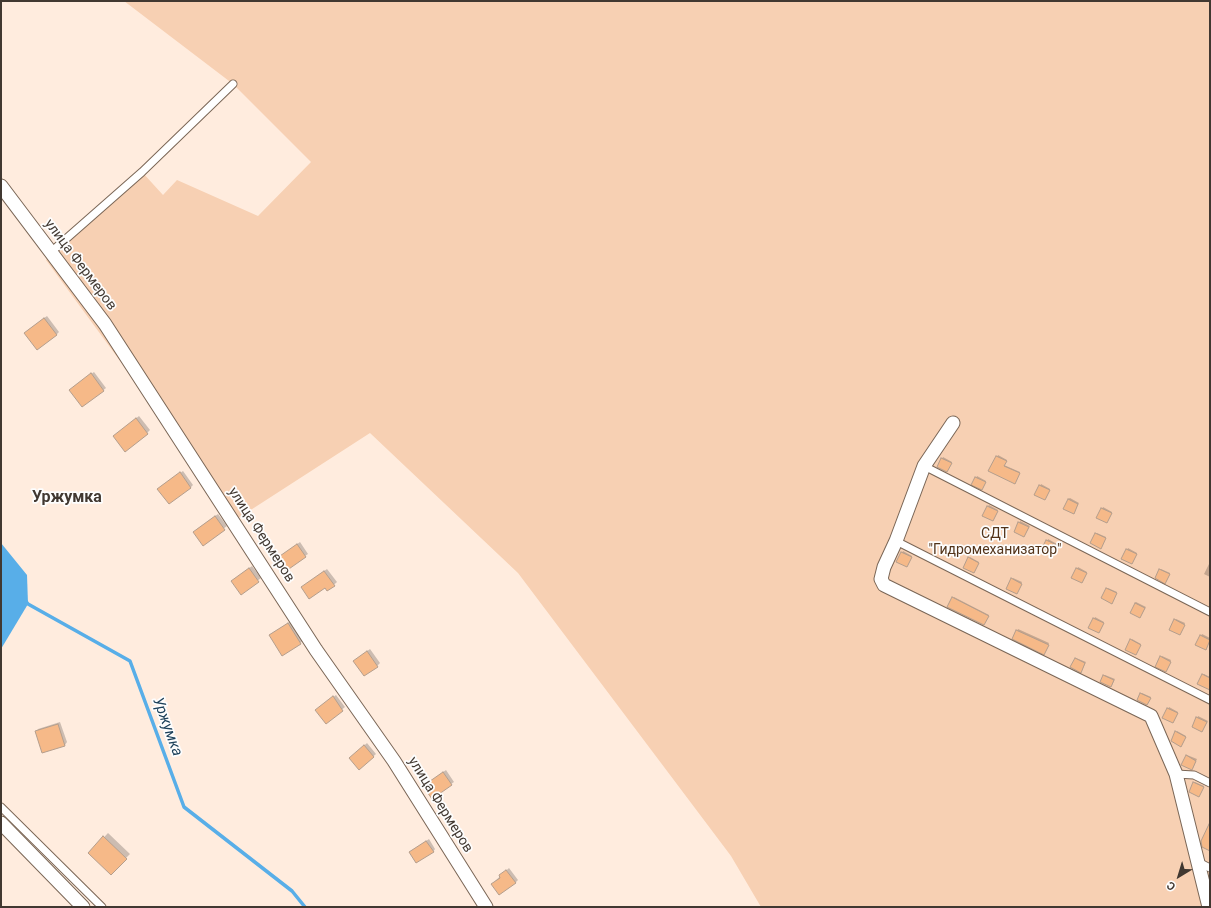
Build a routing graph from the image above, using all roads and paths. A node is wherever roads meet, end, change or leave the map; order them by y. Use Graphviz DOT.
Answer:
graph roads {
  1 [pos="233,84"];
  2 [pos="1,186"];
  3 [pos="51,252"];
  4 [pos="953,423"];
  5 [pos="924,466"];
  6 [pos="896,541"];
  7 [pos="1210,612"];
  8 [pos="1210,700"];
  9 [pos="1176,774"];
  10 [pos="1210,783"];
  11 [pos="1,807"];
  12 [pos="1,823"];
  13 [pos="1198,862"];
  14 [pos="1210,868"];
  15 [pos="83,907"];
  16 [pos="102,907"];
  17 [pos="486,907"];
  18 [pos="1209,907"];
  1 -- 3 [label="lane"];
  2 -- 3 [label="street, улица Фермеров"];
  3 -- 17 [label="street, улица Фермеров"];
  4 -- 5 [label="street"];
  5 -- 6 [label="street"];
  5 -- 7 [label="lane"];
  6 -- 8 [label="lane"];
  6 -- 9 [label="street"];
  9 -- 10 [label="lane"];
  9 -- 13 [label="street"];
  11 -- 16 [label="lane"];
  12 -- 15 [label="street"];
  13 -- 14 [label="lane"];
  13 -- 18 [label="street"];
}
